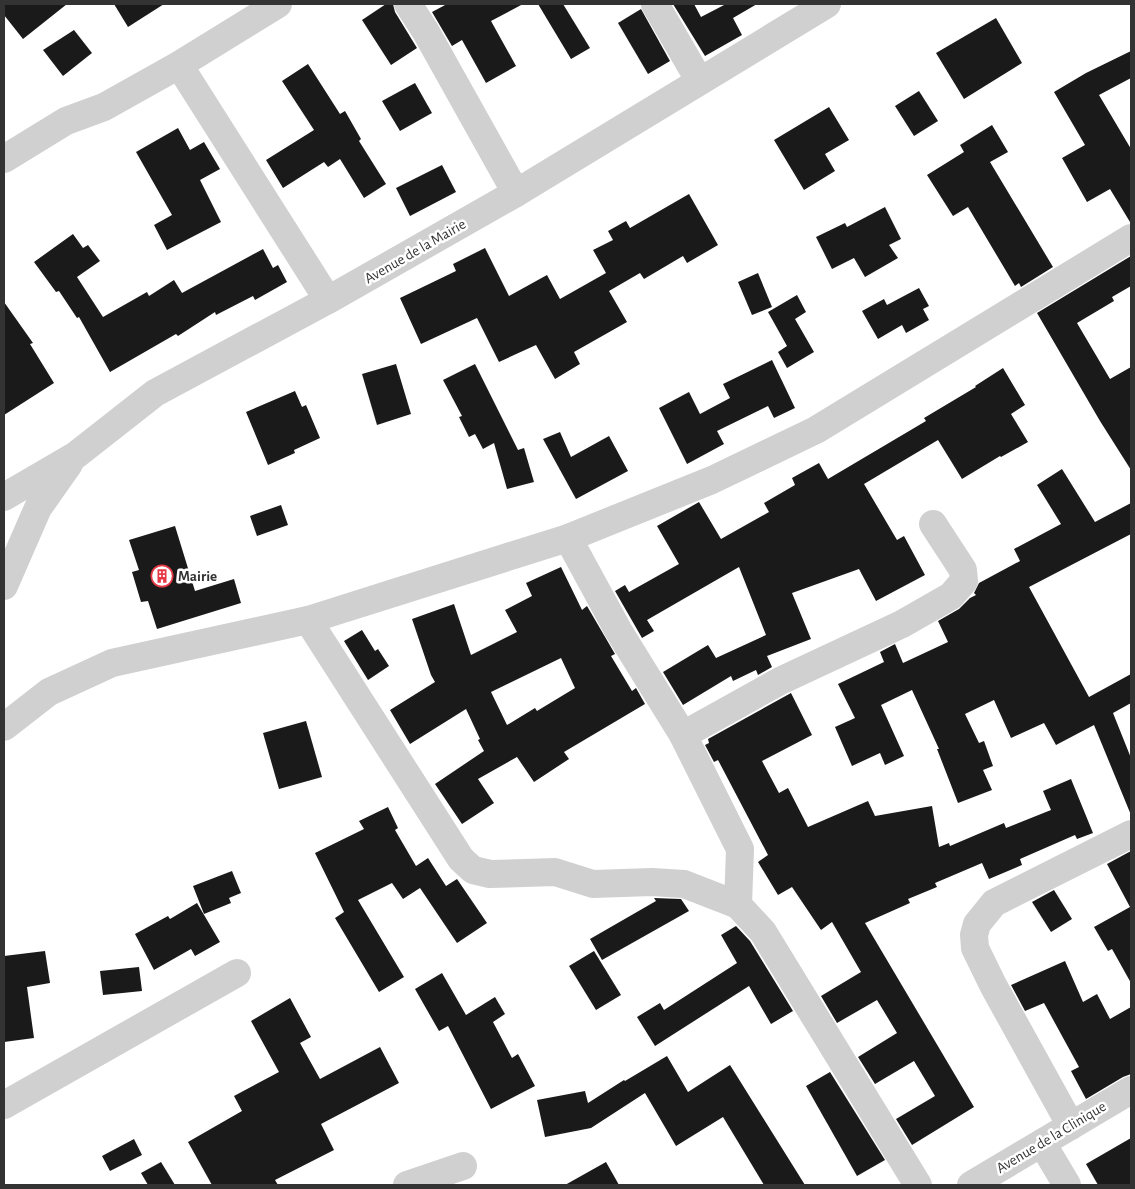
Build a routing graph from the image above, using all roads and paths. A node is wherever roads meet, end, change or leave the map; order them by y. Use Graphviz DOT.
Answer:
graph roads {
  1 [pos="278,4"];
  2 [pos="408,4"];
  3 [pos="655,4"];
  4 [pos="827,4"];
  5 [pos="179,65"];
  6 [pos="699,80"];
  7 [pos="4,159"];
  8 [pos="516,193"];
  9 [pos="1131,238"];
  10 [pos="328,300"];
  11 [pos="76,455"];
  12 [pos="4,497"];
  13 [pos="932,524"];
  14 [pos="568,538"];
  15 [pos="4,586"];
  16 [pos="308,620"];
  17 [pos="4,727"];
  18 [pos="683,735"];
  19 [pos="1131,834"];
  20 [pos="738,905"];
  21 [pos="236,973"];
  22 [pos="1131,1090"];
  23 [pos="4,1105"];
  24 [pos="1071,1126"];
  25 [pos="1042,1143"];
  26 [pos="463,1166"];
  27 [pos="407,1185"];
  28 [pos="918,1185"];
  29 [pos="971,1185"];
  30 [pos="1067,1185"];
  1 -- 5 [label="street"];
  2 -- 8 [label="street"];
  3 -- 6 [label="street"];
  4 -- 6 [label="street, Avenue de la Mairie"];
  5 -- 7 [label="street"];
  5 -- 10 [label="street"];
  6 -- 8 [label="street, Avenue de la Mairie"];
  8 -- 10 [label="street, Avenue de la Mairie"];
  9 -- 14 [label="street"];
  10 -- 11 [label="street, Avenue de la Mairie"];
  11 -- 12 [label="street, Avenue de la Mairie"];
  11 -- 15 [label="street"];
  13 -- 18 [label="street"];
  14 -- 16 [label="street"];
  14 -- 18 [label="street"];
  16 -- 17 [label="street"];
  16 -- 20 [label="street"];
  18 -- 20 [label="street"];
  19 -- 24 [label="street"];
  20 -- 28 [label="street"];
  21 -- 23 [label="street"];
  22 -- 24 [label="street, Avenue de la Clinique"];
  24 -- 25 [label="street, Avenue de la Clinique"];
  25 -- 29 [label="street, Avenue de la Clinique"];
  25 -- 30 [label="street"];
  26 -- 27 [label="street"];
}
